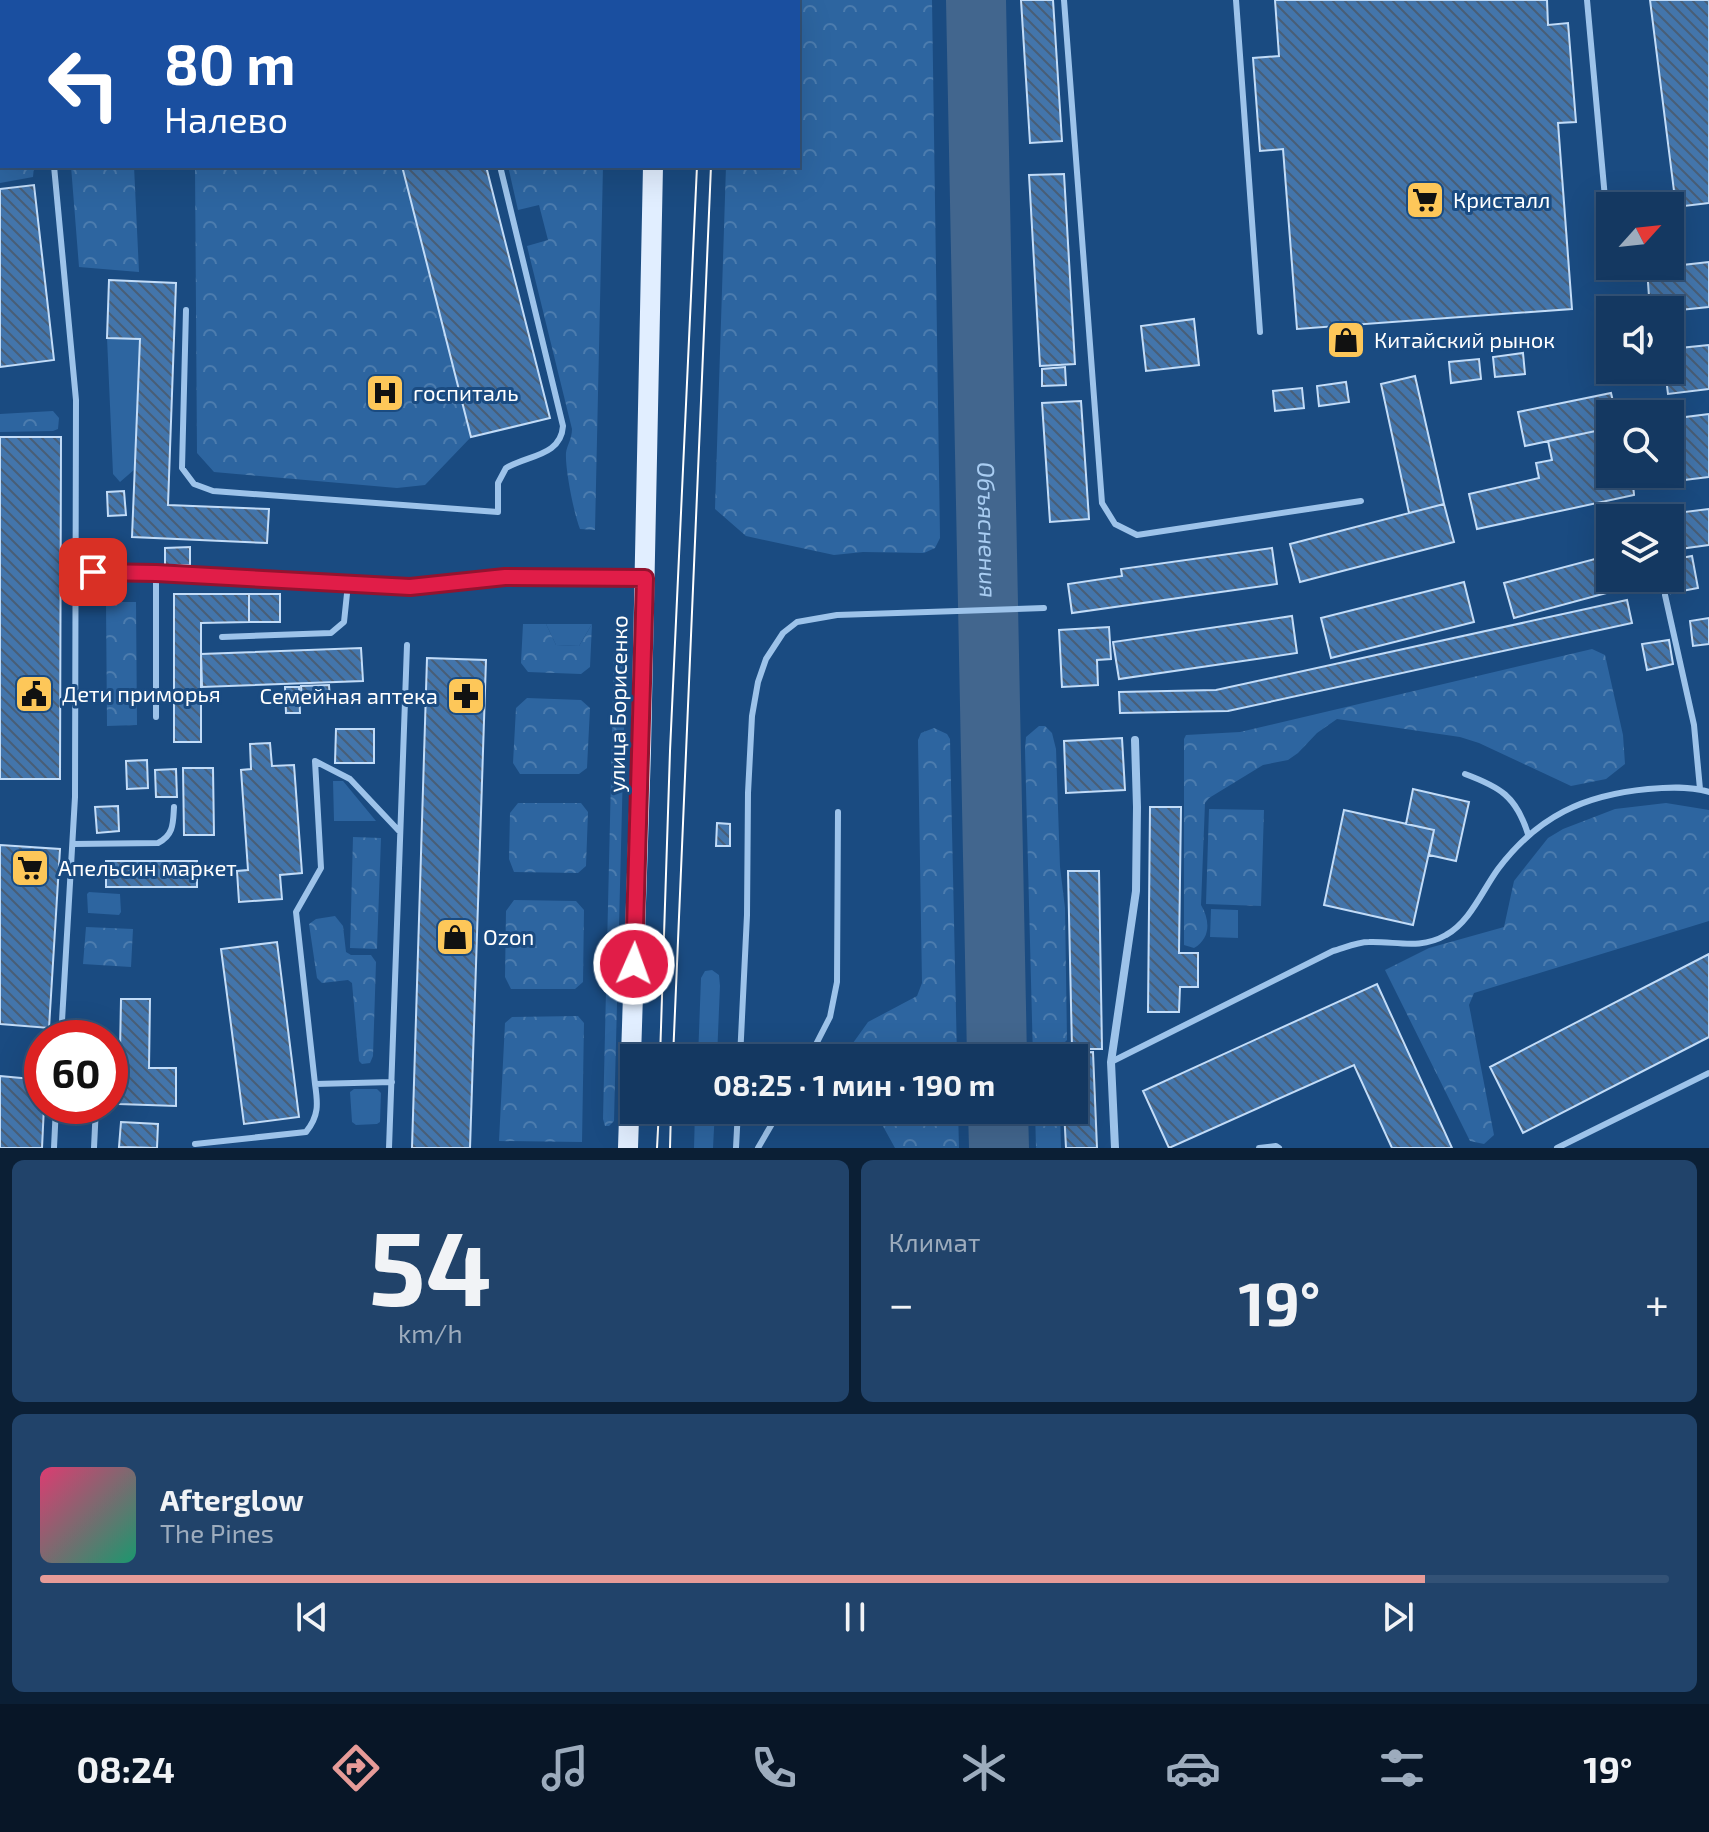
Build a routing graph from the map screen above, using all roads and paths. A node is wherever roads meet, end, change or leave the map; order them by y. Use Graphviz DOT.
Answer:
graph roads {
  1 [pos="1064,0"];
  2 [pos="1236,0"];
  3 [pos="1587,0"];
  4 [pos="54,168"];
  5 [pos="500,168"];
  6 [pos="653,168"];
  7 [pos="1604,192"];
  8 [pos="186,310"];
  9 [pos="1260,332"];
  10 [pos="1361,501"];
  11 [pos="75,572"];
  12 [pos="156,573"];
  13 [pos="645,578"];
  14 [pos="348,584"];
  15 [pos="1665,595"];
  16 [pos="1044,608"];
  17 [pos="222,637"];
  18 [pos="407,645"];
  19 [pos="156,717"];
  20 [pos="1135,740"];
  21 [pos="1465,774"];
  22 [pos="1700,789"];
  23 [pos="1709,792"];
  24 [pos="174,807"];
  25 [pos="838,812"];
  26 [pos="400,832"];
  27 [pos="1528,834"];
  28 [pos="73,844"];
  29 [pos="62,1020"];
  30 [pos="741,1044"];
  31 [pos="816,1044"];
  32 [pos="1111,1062"];
  33 [pos="1709,1073"];
  34 [pos="392,1082"];
  35 [pos="315,1084"];
  36 [pos="55,1124"];
  37 [pos="95,1124"];
  38 [pos="737,1124"];
  39 [pos="772,1124"];
  40 [pos="195,1144"];
  41 [pos="54,1148"];
  42 [pos="94,1148"];
  43 [pos="389,1148"];
  44 [pos="628,1148"];
  45 [pos="736,1148"];
  46 [pos="758,1148"];
  47 [pos="1115,1148"];
  48 [pos="1259,1148"];
  49 [pos="1279,1148"];
  50 [pos="1557,1148"];
  1 -- 10 [label="lane"];
  2 -- 9 [label="lane"];
  3 -- 7 [label="lane"];
  4 -- 11 [label="lane"];
  5 -- 8 [label="lane"];
  6 -- 13 [label="main road, улица Борисенко"];
  11 -- 12 [label="lane"];
  11 -- 28 [label="lane"];
  12 -- 14 [label="lane"];
  12 -- 19 [label="lane"];
  13 -- 14 [label="lane"];
  13 -- 44 [label="main road, улица Борисенко"];
  14 -- 17 [label="lane"];
  15 -- 22 [label="lane"];
  16 -- 30 [label="lane"];
  18 -- 26 [label="lane"];
  20 -- 32 [label="street"];
  21 -- 27 [label="lane"];
  22 -- 23 [label="lane"];
  22 -- 27 [label="lane"];
  24 -- 28 [label="lane"];
  25 -- 31 [label="lane"];
  26 -- 34 [label="lane"];
  26 -- 35 [label="lane"];
  27 -- 32 [label="lane"];
  28 -- 29 [label="lane"];
  32 -- 47 [label="street"];
  33 -- 50 [label="lane"];
  34 -- 35 [label="lane"];
  34 -- 43 [label="lane"];
  35 -- 40 [label="lane"];
  36 -- 41 [label="lane"];
  37 -- 42 [label="lane"];
  38 -- 45 [label="lane"];
  39 -- 46 [label="lane"];
  48 -- 49 [label="lane"];
}
